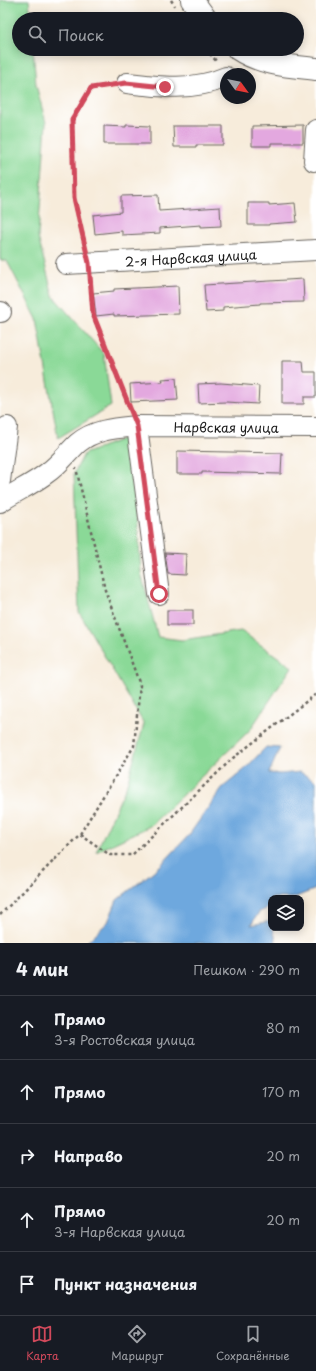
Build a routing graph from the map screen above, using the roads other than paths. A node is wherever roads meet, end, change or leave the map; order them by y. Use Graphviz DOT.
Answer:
graph roads {
  1 [pos="192,0"];
  2 [pos="201,12"];
  3 [pos="238,56"];
  4 [pos="255,56"];
  5 [pos="232,68"];
  6 [pos="316,70"];
  7 [pos="220,79"];
  8 [pos="126,83"];
  9 [pos="316,130"];
  10 [pos="314,161"];
  11 [pos="316,250"];
  12 [pos="66,264"];
  13 [pos="137,426"];
  14 [pos="316,427"];
  15 [pos="8,428"];
  16 [pos="0,481"];
  17 [pos="0,502"];
  18 [pos="159,594"];
  1 -- 2 [label="main road"];
  3 -- 5 [label="street"];
  4 -- 6 [label="main road"];
  7 -- 8 [label="street"];
  9 -- 10 [label="street"];
  11 -- 12 [label="street, 2-я Нарвская улица"];
  13 -- 14 [label="street, Нарвская улица"];
  13 -- 17 [label="street, Нарвская улица"];
  13 -- 18 [label="street"];
  15 -- 16 [label="street"];
}
